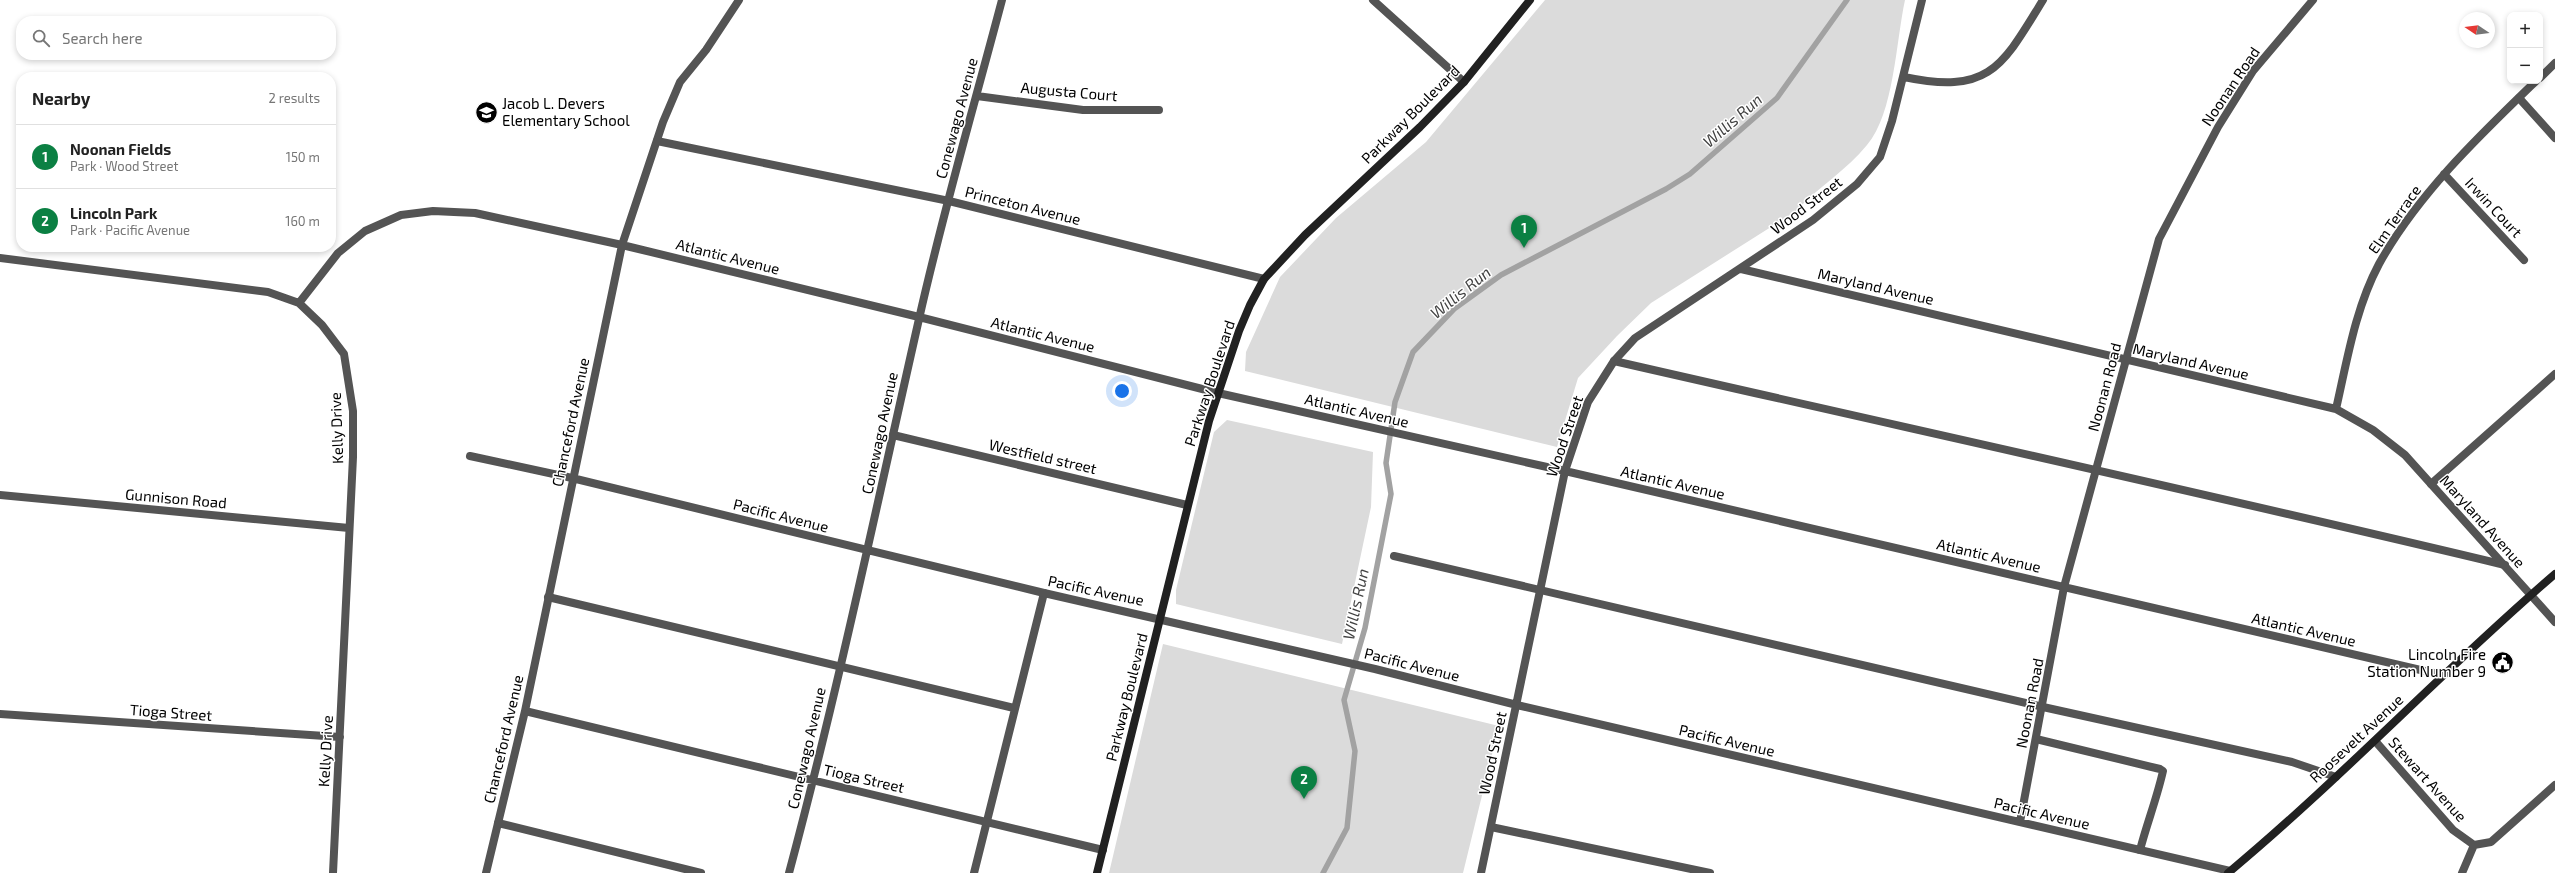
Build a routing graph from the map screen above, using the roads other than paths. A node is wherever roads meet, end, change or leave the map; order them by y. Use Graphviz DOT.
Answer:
graph roads {
  1 [pos="739,0"];
  2 [pos="1002,0"];
  3 [pos="1373,0"];
  4 [pos="1530,0"];
  5 [pos="1922,0"];
  6 [pos="2044,0"];
  7 [pos="2313,0"];
  8 [pos="2555,63"];
  9 [pos="2543,75"];
  10 [pos="1904,76"];
  11 [pos="1464,82"];
  12 [pos="2533,84"];
  13 [pos="977,96"];
  14 [pos="2518,98"];
  15 [pos="1159,110"];
  16 [pos="2555,138"];
  17 [pos="657,140"];
  18 [pos="2444,174"];
  19 [pos="949,201"];
  20 [pos="622,245"];
  21 [pos="0,258"];
  22 [pos="2524,260"];
  23 [pos="1741,269"];
  24 [pos="1264,279"];
  25 [pos="299,303"];
  26 [pos="919,316"];
  27 [pos="2125,360"];
  28 [pos="1614,361"];
  29 [pos="2555,374"];
  30 [pos="1218,393"];
  31 [pos="2336,409"];
  32 [pos="893,435"];
  33 [pos="470,456"];
  34 [pos="1565,471"];
  35 [pos="2097,472"];
  36 [pos="572,478"];
  37 [pos="2431,484"];
  38 [pos="0,495"];
  39 [pos="1187,505"];
  40 [pos="350,528"];
  41 [pos="868,551"];
  42 [pos="1394,556"];
  43 [pos="2505,566"];
  44 [pos="2555,574"];
  45 [pos="2064,587"];
  46 [pos="1541,589"];
  47 [pos="1044,594"];
  48 [pos="2530,595"];
  49 [pos="548,597"];
  50 [pos="1159,618"];
  51 [pos="2555,622"];
  52 [pos="839,668"];
  53 [pos="2442,675"];
  54 [pos="1517,705"];
  55 [pos="2043,707"];
  56 [pos="1014,708"];
  57 [pos="525,712"];
  58 [pos="0,714"];
  59 [pos="340,737"];
  60 [pos="2036,739"];
  61 [pos="2376,742"];
  62 [pos="2336,777"];
  63 [pos="814,781"];
  64 [pos="2555,785"];
  65 [pos="985,822"];
  66 [pos="2020,822"];
  67 [pos="498,823"];
  68 [pos="1491,827"];
  69 [pos="2474,845"];
  70 [pos="1103,850"];
  71 [pos="2140,850"];
  72 [pos="2229,872"];
  73 [pos="333,873"];
  74 [pos="486,873"];
  75 [pos="700,873"];
  76 [pos="789,873"];
  77 [pos="974,873"];
  78 [pos="1097,873"];
  79 [pos="1481,873"];
  80 [pos="1710,873"];
  81 [pos="2462,873"];
  1 -- 17 [label="street, Chanceford Avenue"];
  2 -- 13 [label="street, Conewago Avenue"];
  3 -- 11 [label="street"];
  4 -- 11 [label="street, Parkway Boulevard"];
  5 -- 10 [label="street, Wood Street"];
  6 -- 10 [label="street"];
  7 -- 27 [label="street, Noonan Road"];
  8 -- 9 [label="street"];
  10 -- 23 [label="street, Wood Street"];
  11 -- 24 [label="street, Parkway Boulevard"];
  12 -- 14 [label="street, Elm Terrace"];
  13 -- 15 [label="street, Augusta Court"];
  13 -- 19 [label="street, Conewago Avenue"];
  14 -- 16 [label="street"];
  14 -- 18 [label="street, Elm Terrace"];
  17 -- 19 [label="street, Princeton Avenue"];
  17 -- 20 [label="street, Chanceford Avenue"];
  18 -- 22 [label="street, Irwin Court"];
  18 -- 31 [label="street, Elm Terrace"];
  19 -- 24 [label="street, Princeton Avenue"];
  19 -- 26 [label="street, Conewago Avenue"];
  20 -- 25 [label="street, Atlantic Avenue"];
  20 -- 26 [label="street, Atlantic Avenue"];
  20 -- 36 [label="street, Chanceford Avenue"];
  21 -- 25 [label="street, Kelly Drive"];
  23 -- 27 [label="street, Maryland Avenue"];
  23 -- 28 [label="street, Wood Street"];
  24 -- 30 [label="street, Parkway Boulevard"];
  25 -- 40 [label="street, Kelly Drive"];
  26 -- 30 [label="street, Atlantic Avenue"];
  26 -- 32 [label="street, Conewago Avenue"];
  27 -- 31 [label="street, Maryland Avenue"];
  27 -- 35 [label="street, Noonan Road"];
  28 -- 34 [label="street, Wood Street"];
  28 -- 35 [label="street"];
  29 -- 37 [label="street"];
  30 -- 34 [label="street, Atlantic Avenue"];
  30 -- 39 [label="street, Parkway Boulevard"];
  31 -- 37 [label="street, Maryland Avenue"];
  32 -- 39 [label="street, Westfield street"];
  32 -- 41 [label="street, Conewago Avenue"];
  33 -- 36 [label="street, Pacific Avenue"];
  34 -- 45 [label="street, Atlantic Avenue"];
  34 -- 46 [label="street, Wood Street"];
  35 -- 43 [label="street"];
  35 -- 45 [label="street, Noonan Road"];
  36 -- 41 [label="street, Pacific Avenue"];
  36 -- 49 [label="street, Chanceford Avenue"];
  37 -- 43 [label="street, Maryland Avenue"];
  38 -- 40 [label="street, Gunnison Road"];
  39 -- 50 [label="street, Parkway Boulevard"];
  40 -- 59 [label="street, Kelly Drive"];
  41 -- 47 [label="street, Pacific Avenue"];
  41 -- 52 [label="street, Conewago Avenue"];
  42 -- 46 [label="street"];
  43 -- 48 [label="street, Maryland Avenue"];
  44 -- 48 [label="street, Roosevelt Avenue"];
  45 -- 53 [label="street, Atlantic Avenue"];
  45 -- 55 [label="street, Noonan Road"];
  46 -- 54 [label="street, Wood Street"];
  46 -- 55 [label="street"];
  47 -- 50 [label="street, Pacific Avenue"];
  47 -- 56 [label="street"];
  48 -- 51 [label="street, Maryland Avenue"];
  48 -- 53 [label="street, Roosevelt Avenue"];
  49 -- 52 [label="street"];
  49 -- 57 [label="street, Chanceford Avenue"];
  50 -- 54 [label="street, Pacific Avenue"];
  50 -- 70 [label="street, Parkway Boulevard"];
  52 -- 56 [label="street"];
  52 -- 63 [label="street, Conewago Avenue"];
  53 -- 61 [label="street, Roosevelt Avenue"];
  54 -- 66 [label="street, Pacific Avenue"];
  54 -- 68 [label="street, Wood Street"];
  55 -- 60 [label="street, Noonan Road"];
  55 -- 62 [label="street"];
  56 -- 65 [label="street"];
  57 -- 63 [label="street, Tioga Street"];
  57 -- 67 [label="street, Chanceford Avenue"];
  58 -- 59 [label="street, Tioga Street"];
  59 -- 73 [label="street, Kelly Drive"];
  60 -- 66 [label="street, Noonan Road"];
  60 -- 71 [label="street"];
  61 -- 62 [label="street, Roosevelt Avenue"];
  61 -- 69 [label="street, Stewart Avenue"];
  62 -- 72 [label="street, Roosevelt Avenue"];
  63 -- 65 [label="street, Tioga Street"];
  63 -- 76 [label="street, Conewago Avenue"];
  64 -- 69 [label="street"];
  65 -- 70 [label="street, Tioga Street"];
  65 -- 77 [label="street"];
  66 -- 71 [label="street, Pacific Avenue"];
  67 -- 74 [label="street, Chanceford Avenue"];
  67 -- 75 [label="street"];
  68 -- 79 [label="street, Wood Street"];
  68 -- 80 [label="street"];
  69 -- 81 [label="street"];
  70 -- 78 [label="street, Parkway Boulevard"];
  71 -- 72 [label="street, Pacific Avenue"];
}
